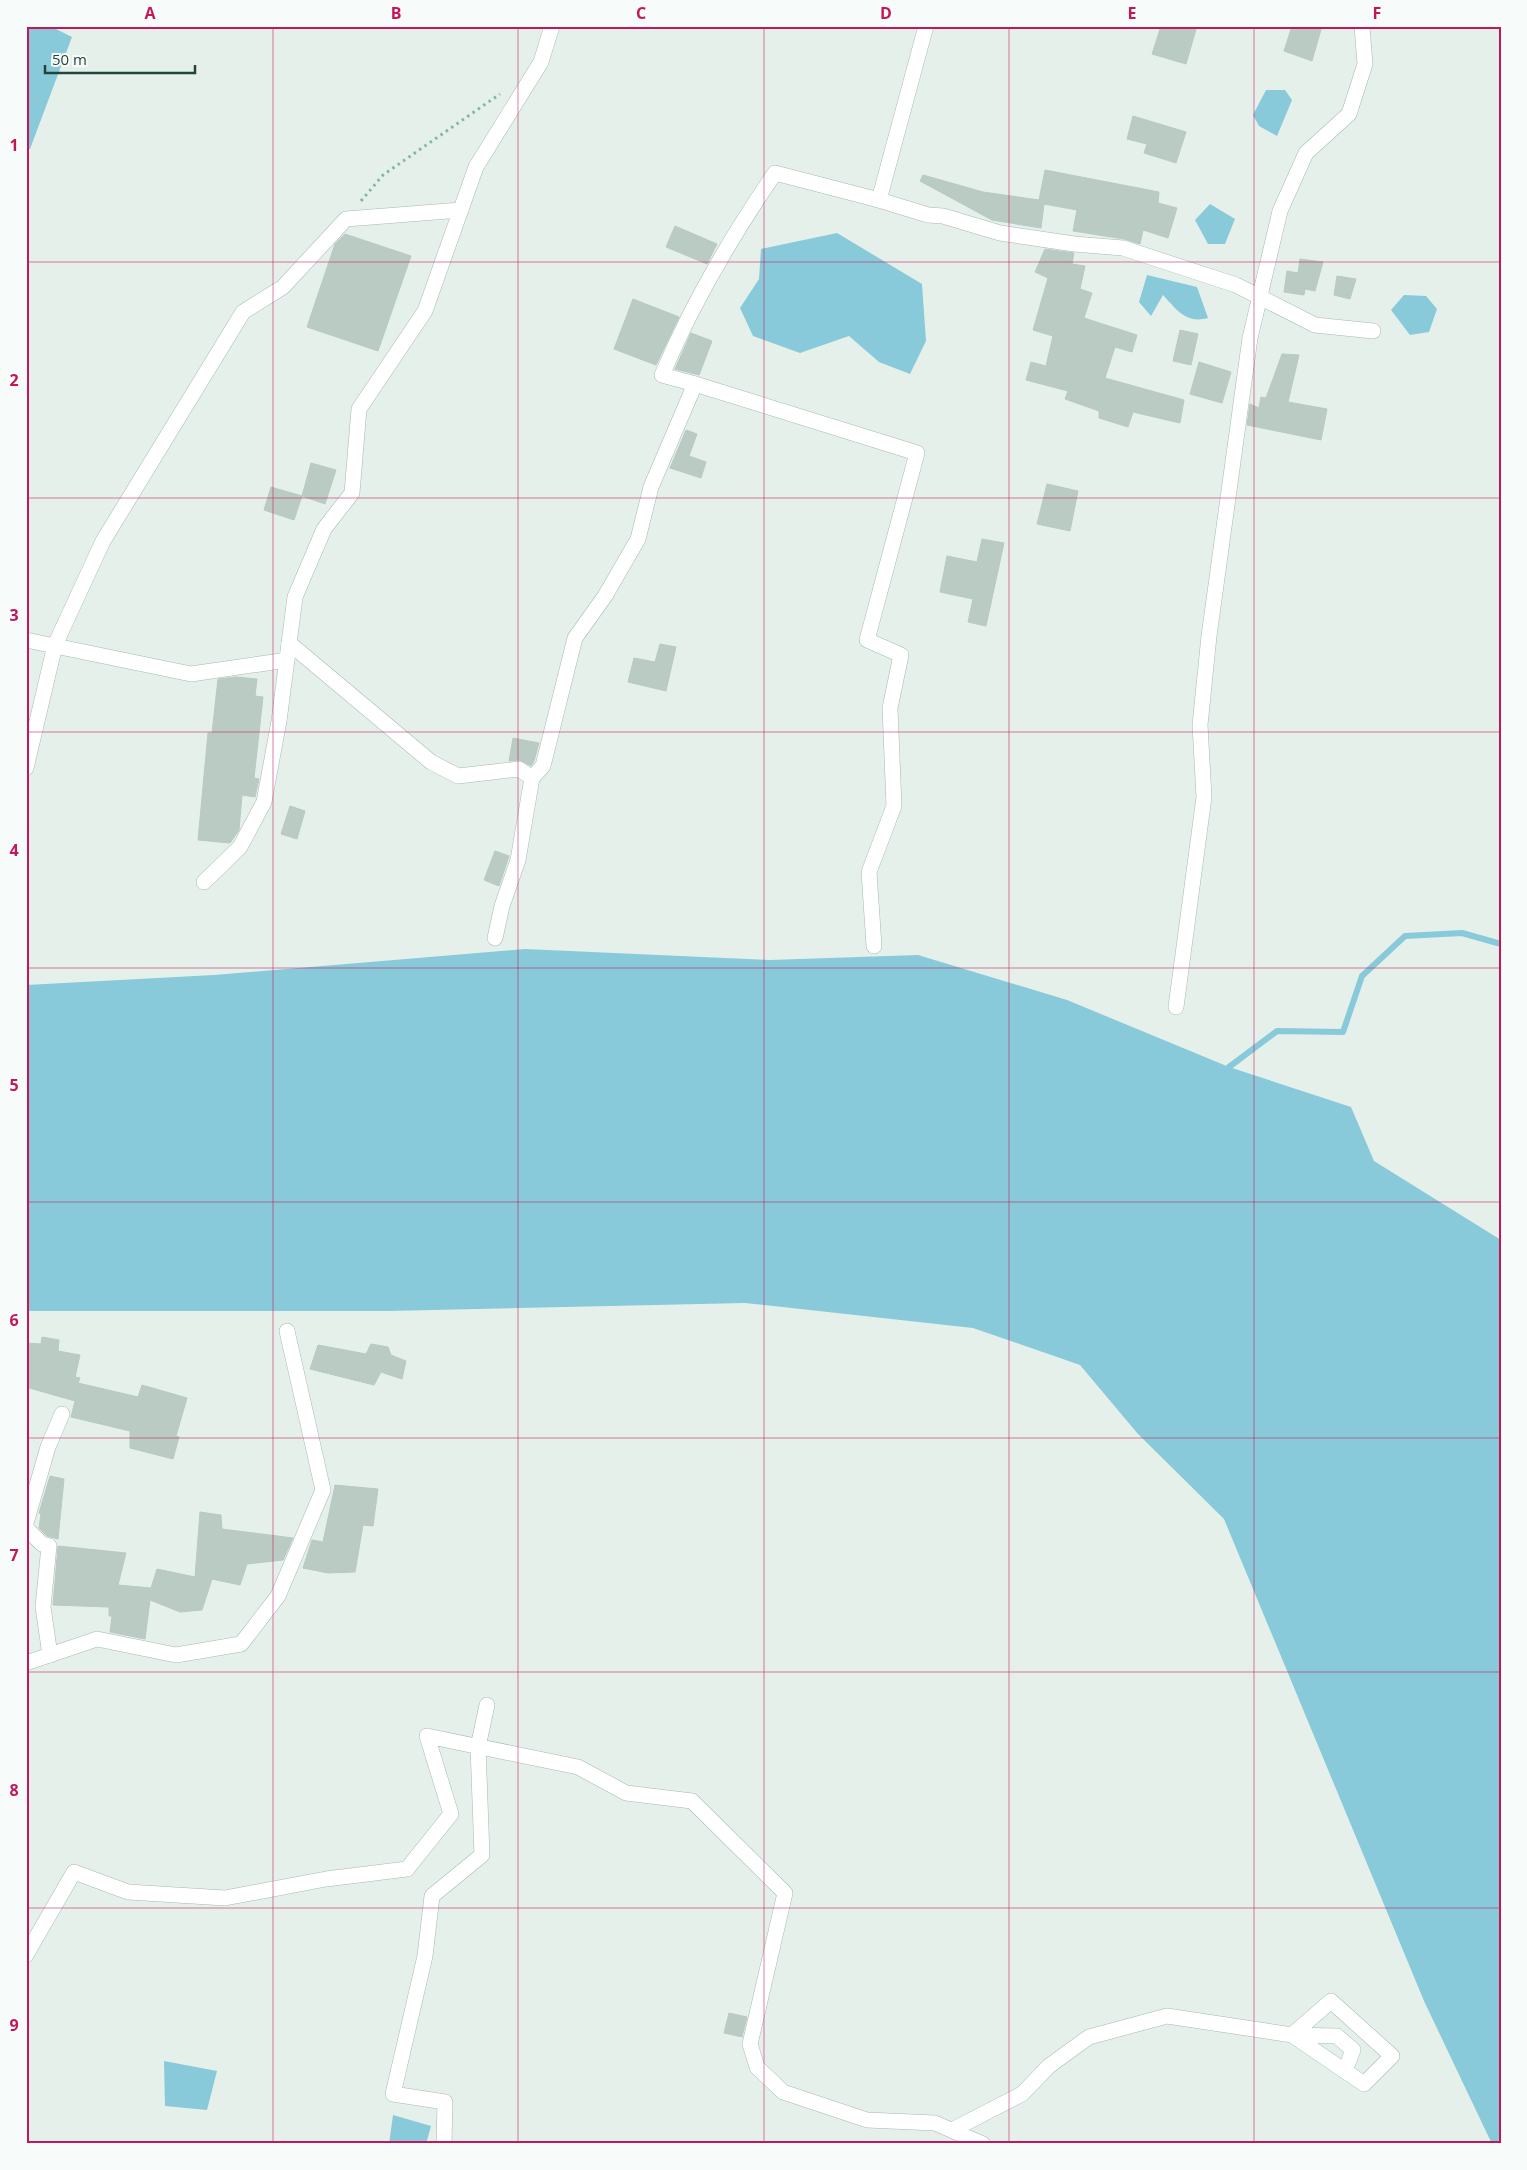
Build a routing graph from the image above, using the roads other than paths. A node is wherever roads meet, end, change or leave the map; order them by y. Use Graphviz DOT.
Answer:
graph roads {
  1 [pos="552,26"];
  2 [pos="926,26"];
  3 [pos="1362,26"];
  4 [pos="880,200"];
  5 [pos="461,210"];
  6 [pos="1259,297"];
  7 [pos="1373,331"];
  8 [pos="695,384"];
  9 [pos="26,640"];
  10 [pos="289,643"];
  11 [pos="55,645"];
  12 [pos="287,660"];
  13 [pos="26,768"];
  14 [pos="532,778"];
  15 [pos="204,882"];
  16 [pos="495,938"];
  17 [pos="874,946"];
  18 [pos="1176,1007"];
  19 [pos="287,1330"];
  20 [pos="62,1414"];
  21 [pos="26,1523"];
  22 [pos="26,1528"];
  23 [pos="50,1655"];
  24 [pos="26,1664"];
  25 [pos="487,1705"];
  26 [pos="478,1747"];
  27 [pos="26,1955"];
  28 [pos="1292,2034"];
  29 [pos="1345,2071"];
  30 [pos="952,2130"];
  31 [pos="444,2144"];
  32 [pos="983,2144"];
  1 -- 5 [label="street"];
  2 -- 4 [label="street"];
  3 -- 6 [label="street"];
  4 -- 6 [label="street"];
  4 -- 8 [label="street"];
  5 -- 10 [label="street"];
  5 -- 11 [label="street"];
  6 -- 7 [label="street"];
  6 -- 18 [label="street"];
  8 -- 14 [label="street"];
  8 -- 17 [label="street"];
  9 -- 11 [label="street"];
  10 -- 12 [label="street"];
  10 -- 14 [label="street"];
  11 -- 12 [label="street"];
  11 -- 13 [label="street"];
  12 -- 15 [label="street"];
  14 -- 16 [label="street"];
  19 -- 23 [label="street"];
  20 -- 21 [label="street"];
  22 -- 23 [label="street"];
  23 -- 24 [label="street"];
  25 -- 26 [label="street"];
  26 -- 27 [label="street"];
  26 -- 30 [label="street"];
  26 -- 31 [label="street"];
  28 -- 29 [label="street"];
  28 -- 29 [label="street"];
  28 -- 29 [label="street"];
  28 -- 30 [label="street"];
  30 -- 32 [label="street"];
}
